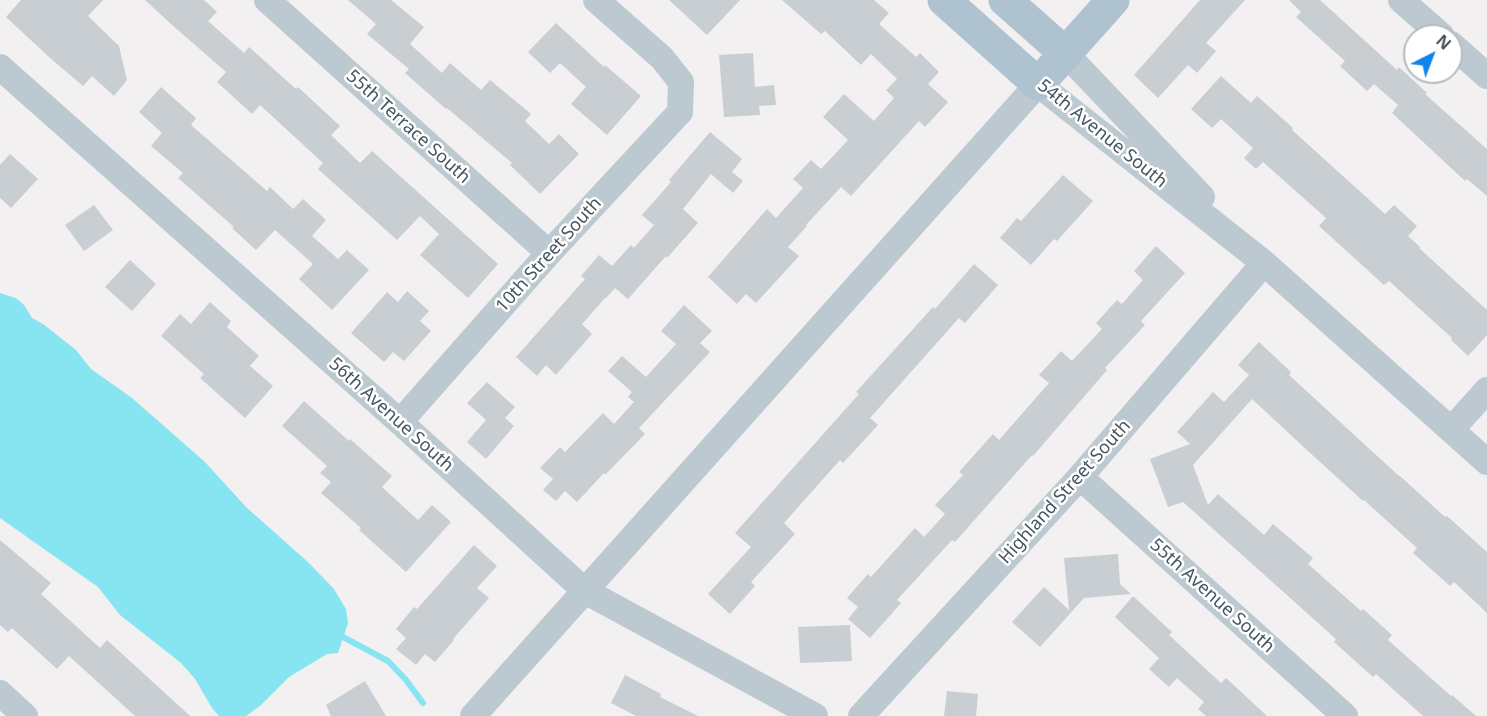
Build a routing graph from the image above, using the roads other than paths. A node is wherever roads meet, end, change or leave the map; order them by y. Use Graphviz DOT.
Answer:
graph roads {
  1 [pos="267,0"];
  2 [pos="596,0"];
  3 [pos="944,0"];
  4 [pos="1005,0"];
  5 [pos="1113,0"];
  6 [pos="1401,0"];
  7 [pos="1428,24"];
  8 [pos="1066,54"];
  9 [pos="1463,55"];
  10 [pos="0,68"];
  11 [pos="1487,76"];
  12 [pos="1038,84"];
  13 [pos="549,253"];
  14 [pos="1264,263"];
  15 [pos="1487,390"];
  16 [pos="400,422"];
  17 [pos="1451,430"];
  18 [pos="1487,462"];
  19 [pos="1080,477"];
  20 [pos="585,591"];
  21 [pos="0,693"];
  22 [pos="25,716"];
  23 [pos="473,716"];
  24 [pos="815,716"];
  25 [pos="861,716"];
  26 [pos="1345,716"];
  1 -- 13 [label="street, 55th Terrace South"];
  2 -- 13 [label="street, 10th Street South"];
  3 -- 12 [label="main road, 54th Avenue South"];
  4 -- 8 [label="main road, 54th Avenue South"];
  5 -- 8 [label="main road"];
  6 -- 7 [label="street"];
  8 -- 12 [label="main road"];
  8 -- 14 [label="street, 54th Avenue South"];
  9 -- 11 [label="street"];
  10 -- 16 [label="street, 56th Avenue South"];
  12 -- 14 [label="street, 54th Avenue South"];
  12 -- 20 [label="street"];
  13 -- 16 [label="street, 10th Street South"];
  14 -- 17 [label="street, 54th Avenue South"];
  14 -- 19 [label="street, Highland Street South"];
  15 -- 17 [label="street"];
  16 -- 20 [label="street, 56th Avenue South"];
  17 -- 18 [label="street, 54th Avenue South"];
  19 -- 25 [label="street, Highland Street South"];
  19 -- 26 [label="street, 55th Avenue South"];
  20 -- 23 [label="street"];
  20 -- 24 [label="street, 56th Avenue South"];
  21 -- 22 [label="street"];
}
